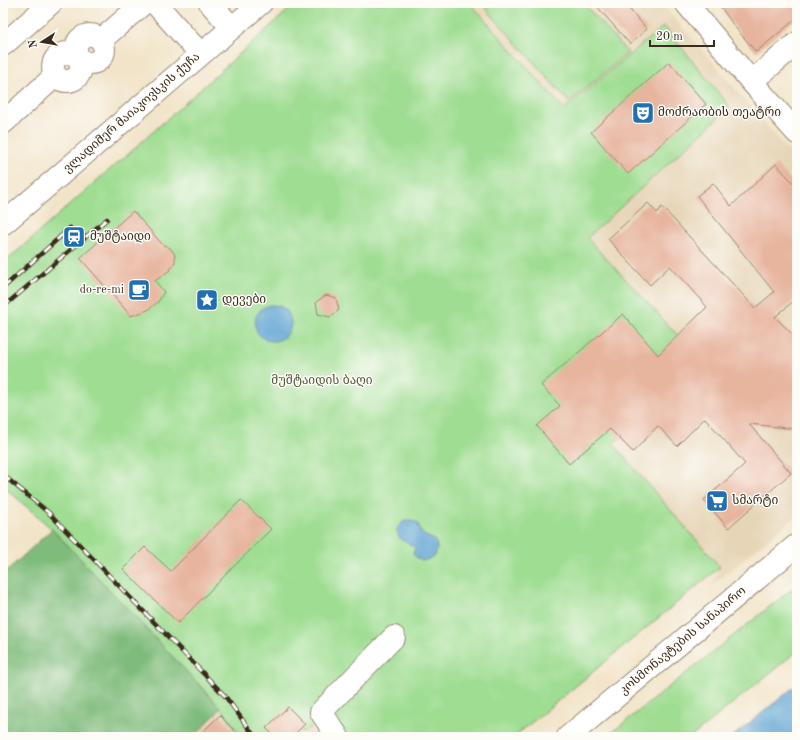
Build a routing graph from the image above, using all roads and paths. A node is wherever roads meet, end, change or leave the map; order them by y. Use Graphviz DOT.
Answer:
graph roads {
  1 [pos="51,3"];
  2 [pos="144,3"];
  3 [pos="154,3"];
  4 [pos="210,3"];
  5 [pos="261,3"];
  6 [pos="686,3"];
  7 [pos="232,28"];
  8 [pos="797,43"];
  9 [pos="3,45"];
  10 [pos="201,54"];
  11 [pos="751,81"];
  12 [pos="3,123"];
  13 [pos="797,133"];
  14 [pos="3,224"];
  15 [pos="797,545"];
  16 [pos="394,637"];
  17 [pos="338,737"];
  18 [pos="568,737"];
  1 -- 9 [label="main road"];
  2 -- 12 [label="main road"];
  3 -- 10 [label="main road"];
  4 -- 7 [label="main road"];
  5 -- 7 [label="main road, ვლადიმერ მაიაკოვსკის ქუჩა"];
  6 -- 11 [label="main road"];
  7 -- 10 [label="main road, ვლადიმერ მაიაკოვსკის ქუჩა"];
  8 -- 11 [label="main road"];
  10 -- 14 [label="main road, ვლადიმერ მაიაკოვსკის ქუჩა"];
  11 -- 13 [label="main road"];
  15 -- 18 [label="main road, კოსმონავტების სანაპირო"];
  16 -- 17 [label="main road"];
}
